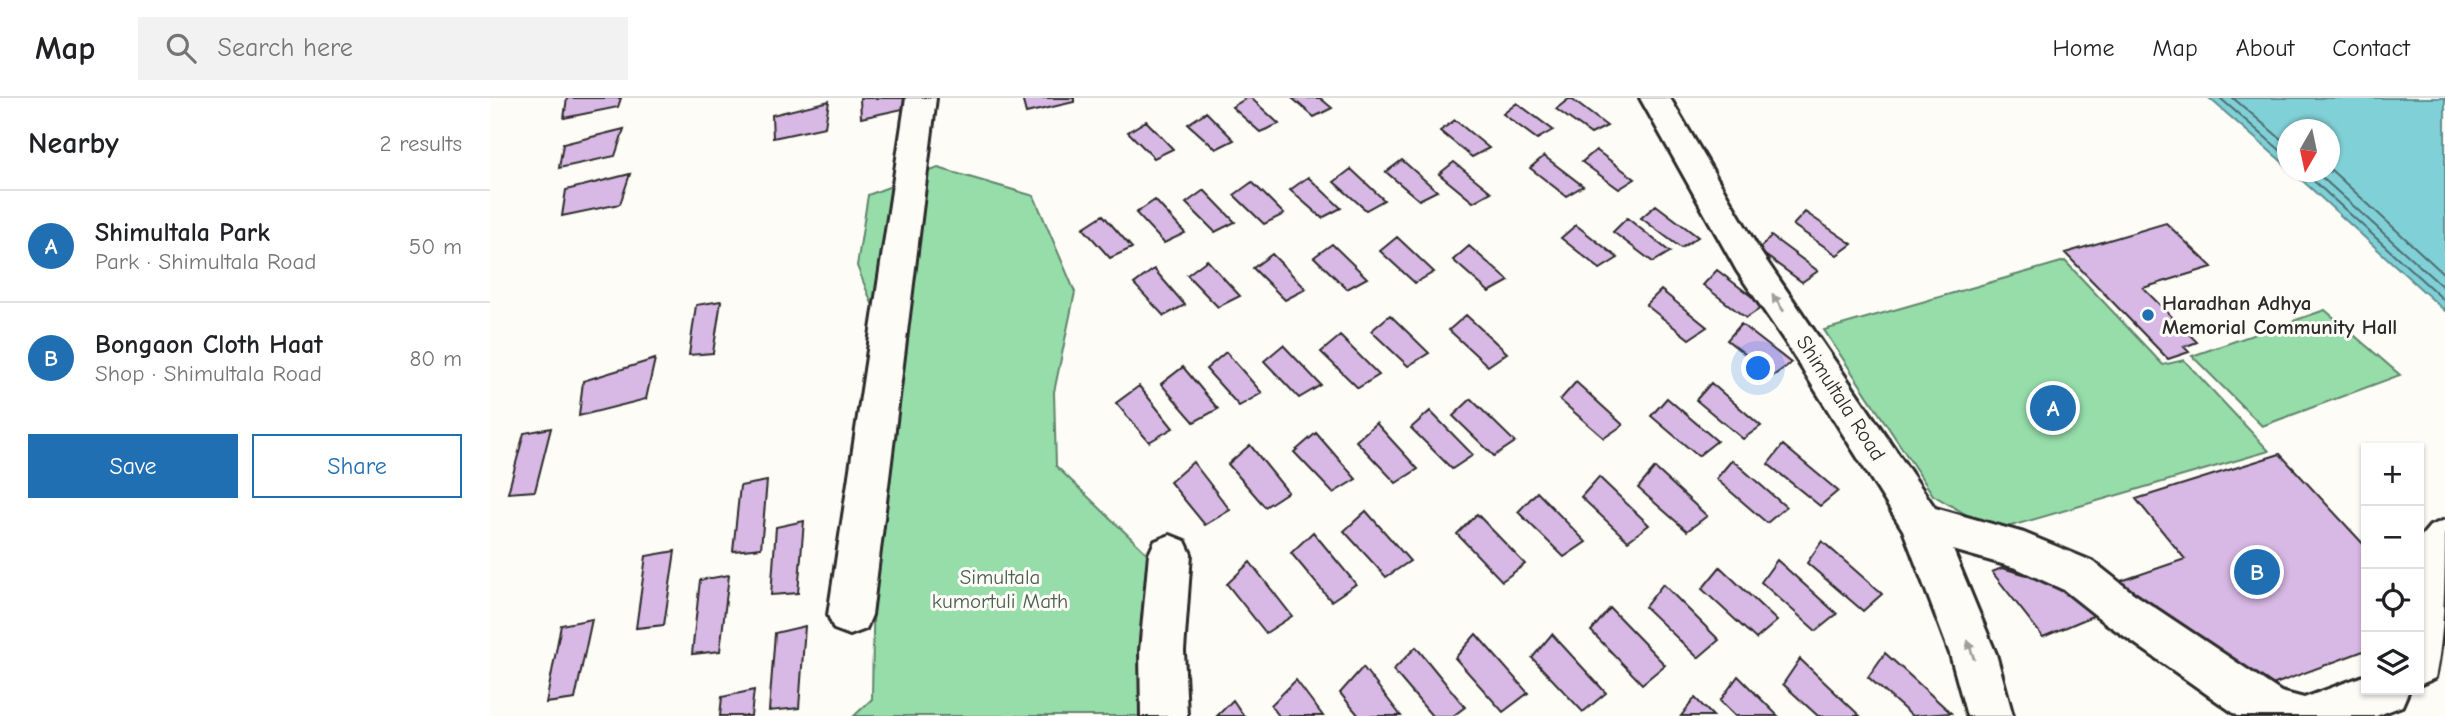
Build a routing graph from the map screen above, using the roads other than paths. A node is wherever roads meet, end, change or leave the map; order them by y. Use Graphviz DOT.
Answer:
graph roads {
  1 [pos="921,98"];
  2 [pos="1655,98"];
  3 [pos="1921,522"];
  4 [pos="2445,539"];
  5 [pos="1170,554"];
  6 [pos="850,615"];
  7 [pos="2423,632"];
  8 [pos="2373,695"];
  9 [pos="1164,716"];
  10 [pos="1990,716"];
  11 [pos="2292,716"];
  12 [pos="2316,716"];
  1 -- 6 [label="street"];
  3 -- 2 [label="street, Shimultala Road, one-way"];
  10 -- 3 [label="street, Shimultala Road, one-way"];
  3 -- 11 [label="street"];
  4 -- 7 [label="street"];
  5 -- 9 [label="street"];
  8 -- 12 [label="street"];
}
